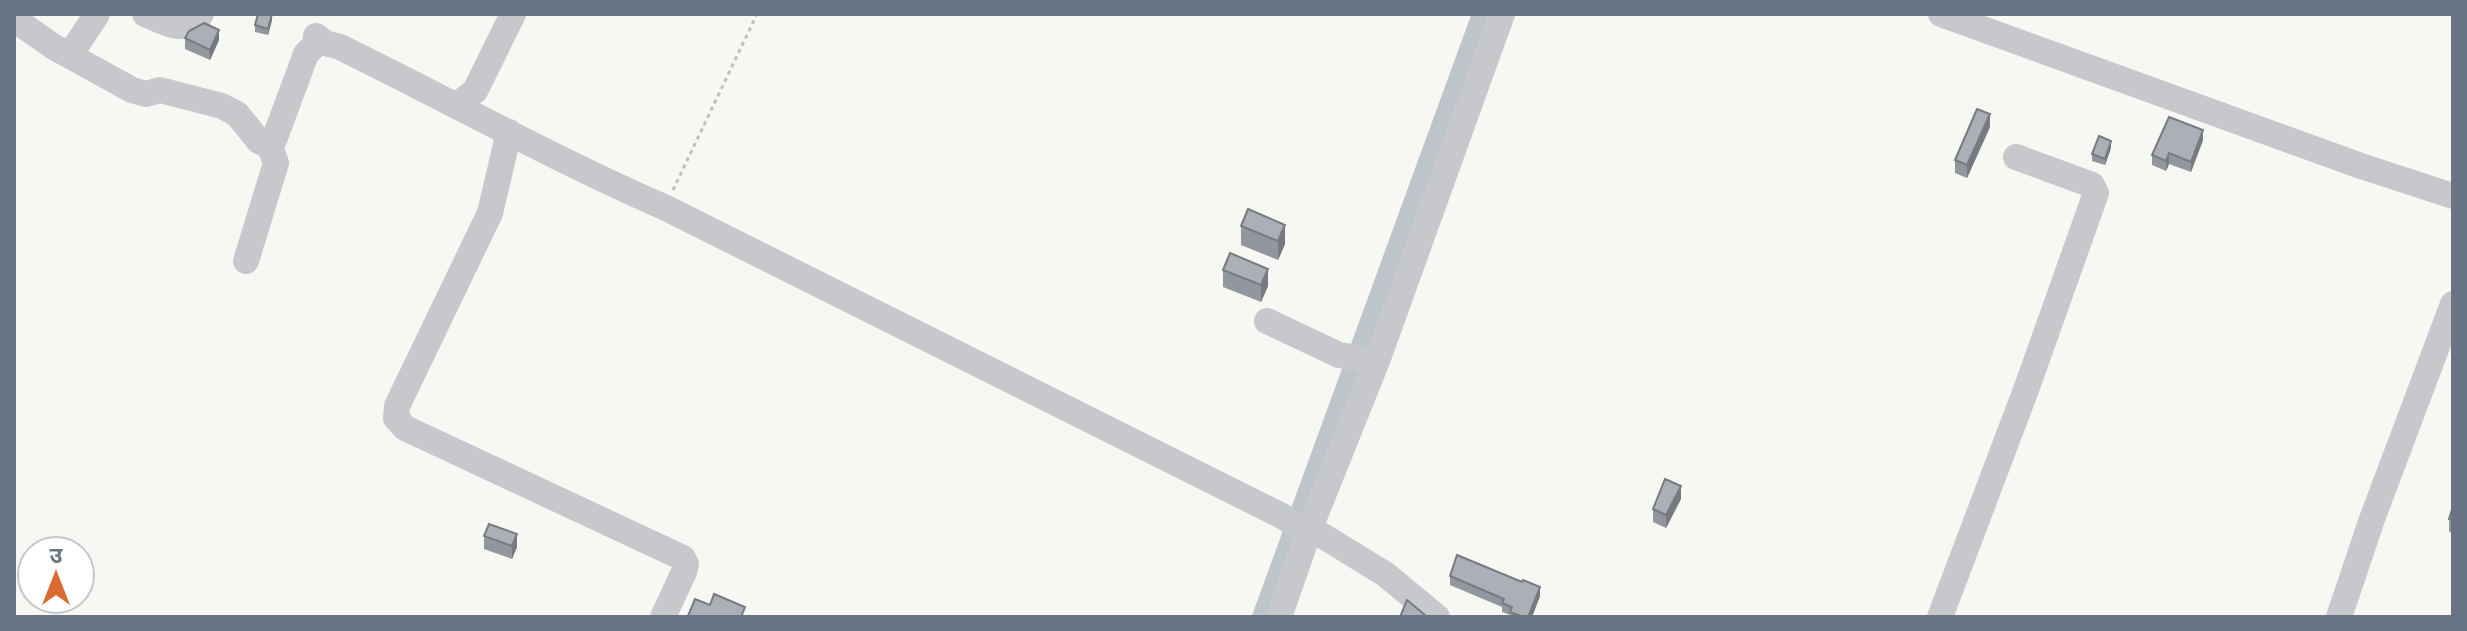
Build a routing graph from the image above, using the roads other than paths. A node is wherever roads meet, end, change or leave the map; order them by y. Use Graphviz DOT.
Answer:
graph roads {
  1 [pos="97,14"];
  2 [pos="145,14"];
  3 [pos="201,14"];
  4 [pos="513,14"];
  5 [pos="1502,14"];
  6 [pos="1941,14"];
  7 [pos="14,19"];
  8 [pos="309,25"];
  9 [pos="70,55"];
  10 [pos="457,105"];
  11 [pos="509,132"];
  12 [pos="269,144"];
  13 [pos="2016,157"];
  14 [pos="2453,196"];
  15 [pos="246,261"];
  16 [pos="2453,304"];
  17 [pos="1267,321"];
  18 [pos="2446,347"];
  19 [pos="1364,360"];
  20 [pos="1308,530"];
  21 [pos="663,617"];
  22 [pos="1279,617"];
  23 [pos="1437,617"];
  24 [pos="1940,617"];
  25 [pos="2339,617"];
  1 -- 9 [label="street"];
  2 -- 3 [label="street"];
  4 -- 10 [label="street"];
  5 -- 19 [label="street"];
  6 -- 14 [label="street"];
  7 -- 9 [label="street"];
  8 -- 10 [label="street"];
  8 -- 12 [label="street"];
  9 -- 12 [label="street"];
  10 -- 11 [label="street"];
  11 -- 20 [label="street"];
  11 -- 21 [label="street"];
  12 -- 15 [label="street"];
  13 -- 24 [label="street"];
  16 -- 18 [label="street"];
  17 -- 19 [label="street"];
  18 -- 25 [label="street"];
  19 -- 20 [label="street"];
  20 -- 22 [label="street"];
  20 -- 23 [label="street"];
}
